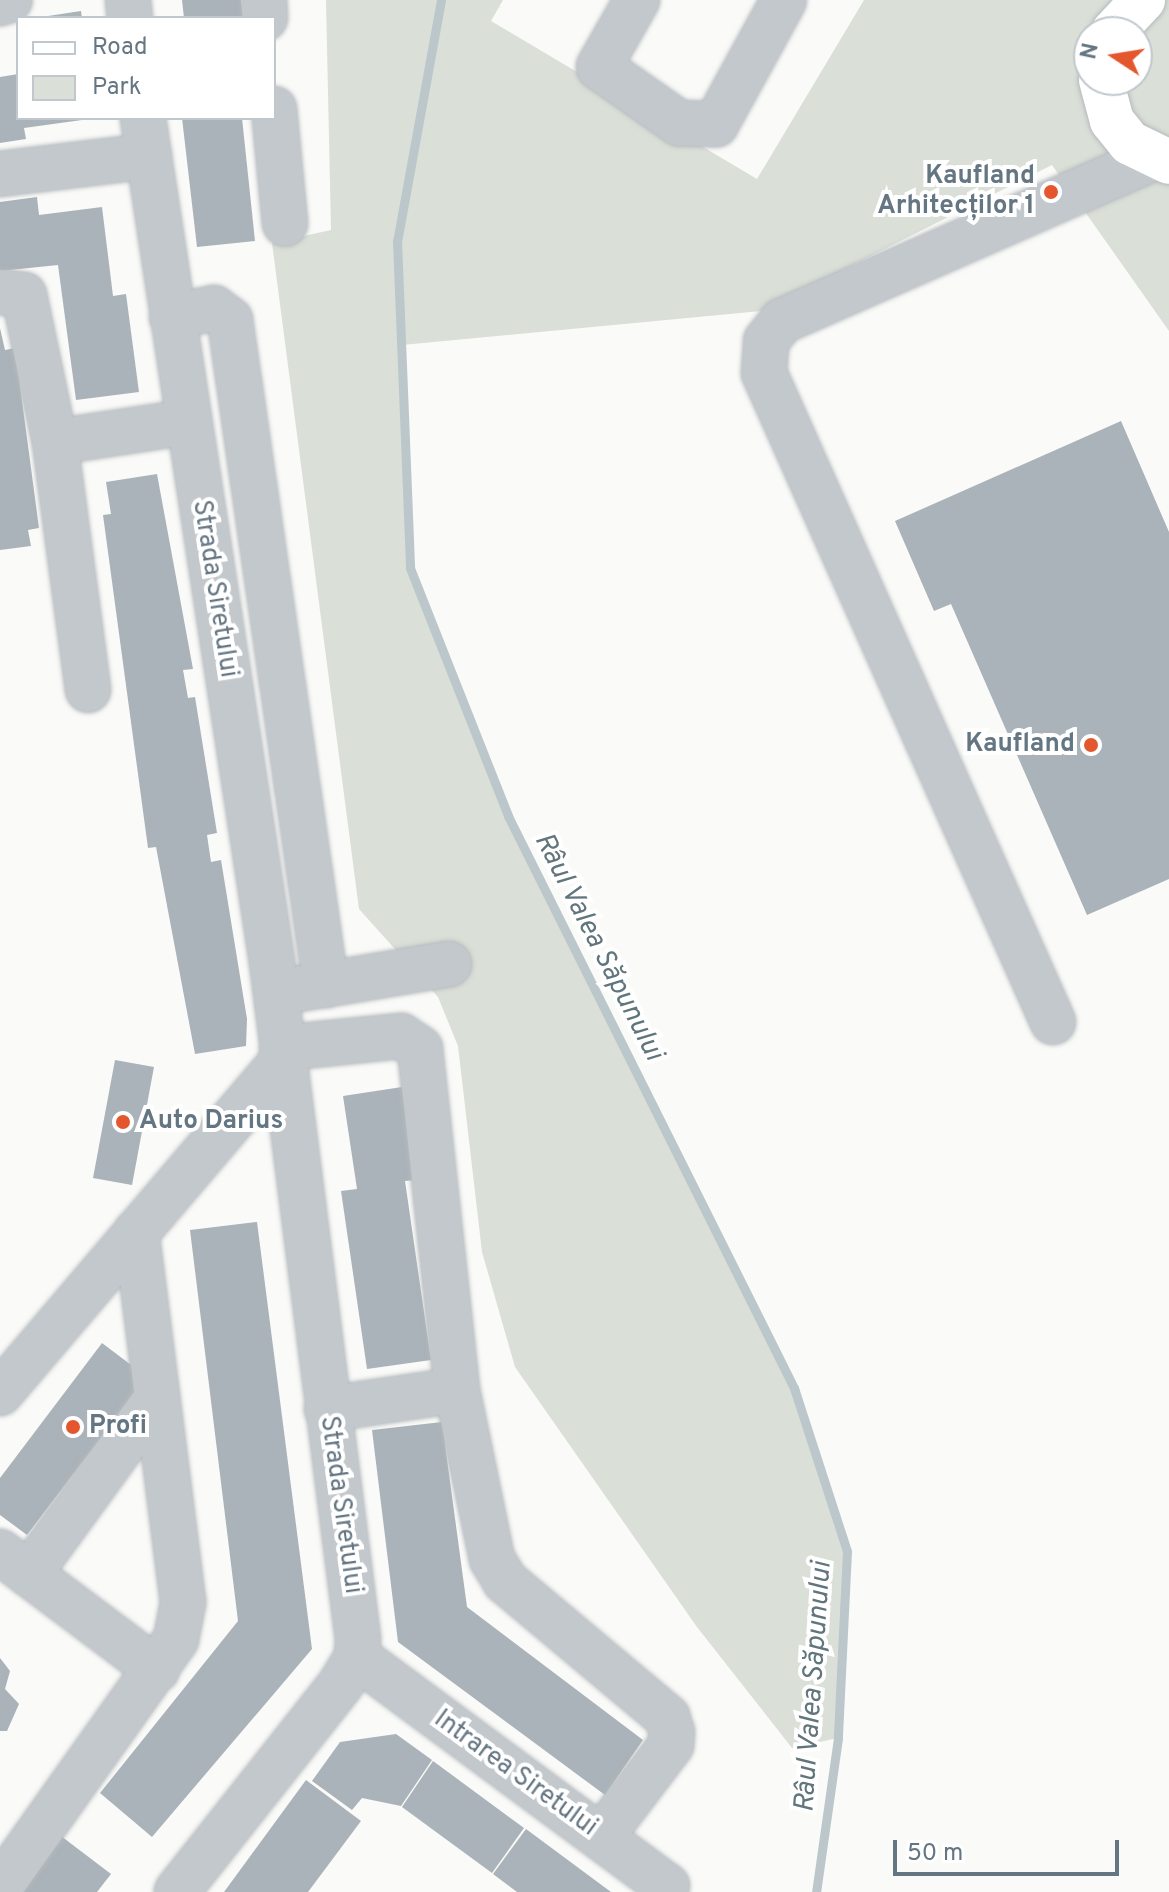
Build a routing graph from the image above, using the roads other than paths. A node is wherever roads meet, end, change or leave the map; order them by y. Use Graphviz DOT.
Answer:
graph roads {
  1 [pos="10,0"];
  2 [pos="637,0"];
  3 [pos="784,0"];
  4 [pos="0,3"];
  5 [pos="1106,101"];
  6 [pos="275,120"];
  7 [pos="146,137"];
  8 [pos="1161,160"];
  9 [pos="0,174"];
  10 [pos="1040,206"];
  11 [pos="285,223"];
  12 [pos="0,292"];
  13 [pos="172,317"];
  14 [pos="188,422"];
  15 [pos="55,442"];
  16 [pos="88,690"];
  17 [pos="449,964"];
  18 [pos="326,985"];
  19 [pos="276,992"];
  20 [pos="1053,1022"];
  21 [pos="282,1054"];
  22 [pos="136,1232"];
  23 [pos="457,1390"];
  24 [pos="0,1393"];
  25 [pos="157,1398"];
  26 [pos="327,1409"];
  27 [pos="14,1563"];
  28 [pos="357,1657"];
  29 [pos="157,1670"];
  30 [pos="602,1836"];
  31 [pos="0,1887"];
  32 [pos="668,1890"];
  33 [pos="177,1892"];
  1 -- 4 [label="street"];
  2 -- 3 [label="street"];
  5 -- 8 [label="main road"];
  5 -- 10 [label="street"];
  6 -- 11 [label="street"];
  7 -- 9 [label="street"];
  7 -- 13 [label="street, Strada Siretului"];
  8 -- 10 [label="street"];
  10 -- 20 [label="street"];
  12 -- 15 [label="street"];
  13 -- 14 [label="street, Strada Siretului"];
  13 -- 18 [label="street"];
  14 -- 15 [label="street"];
  14 -- 19 [label="street, Strada Siretului"];
  15 -- 16 [label="street"];
  17 -- 18 [label="street"];
  18 -- 19 [label="street"];
  19 -- 21 [label="street, Strada Siretului"];
  21 -- 22 [label="street"];
  21 -- 23 [label="street"];
  21 -- 26 [label="street, Strada Siretului"];
  22 -- 24 [label="street"];
  22 -- 25 [label="street"];
  23 -- 26 [label="street"];
  23 -- 30 [label="street"];
  25 -- 27 [label="street"];
  25 -- 29 [label="street"];
  26 -- 28 [label="street, Strada Siretului"];
  27 -- 29 [label="street"];
  28 -- 30 [label="street, Intrarea Siretului"];
  28 -- 33 [label="street"];
  29 -- 31 [label="street"];
  30 -- 32 [label="street, Intrarea Siretului"];
}
